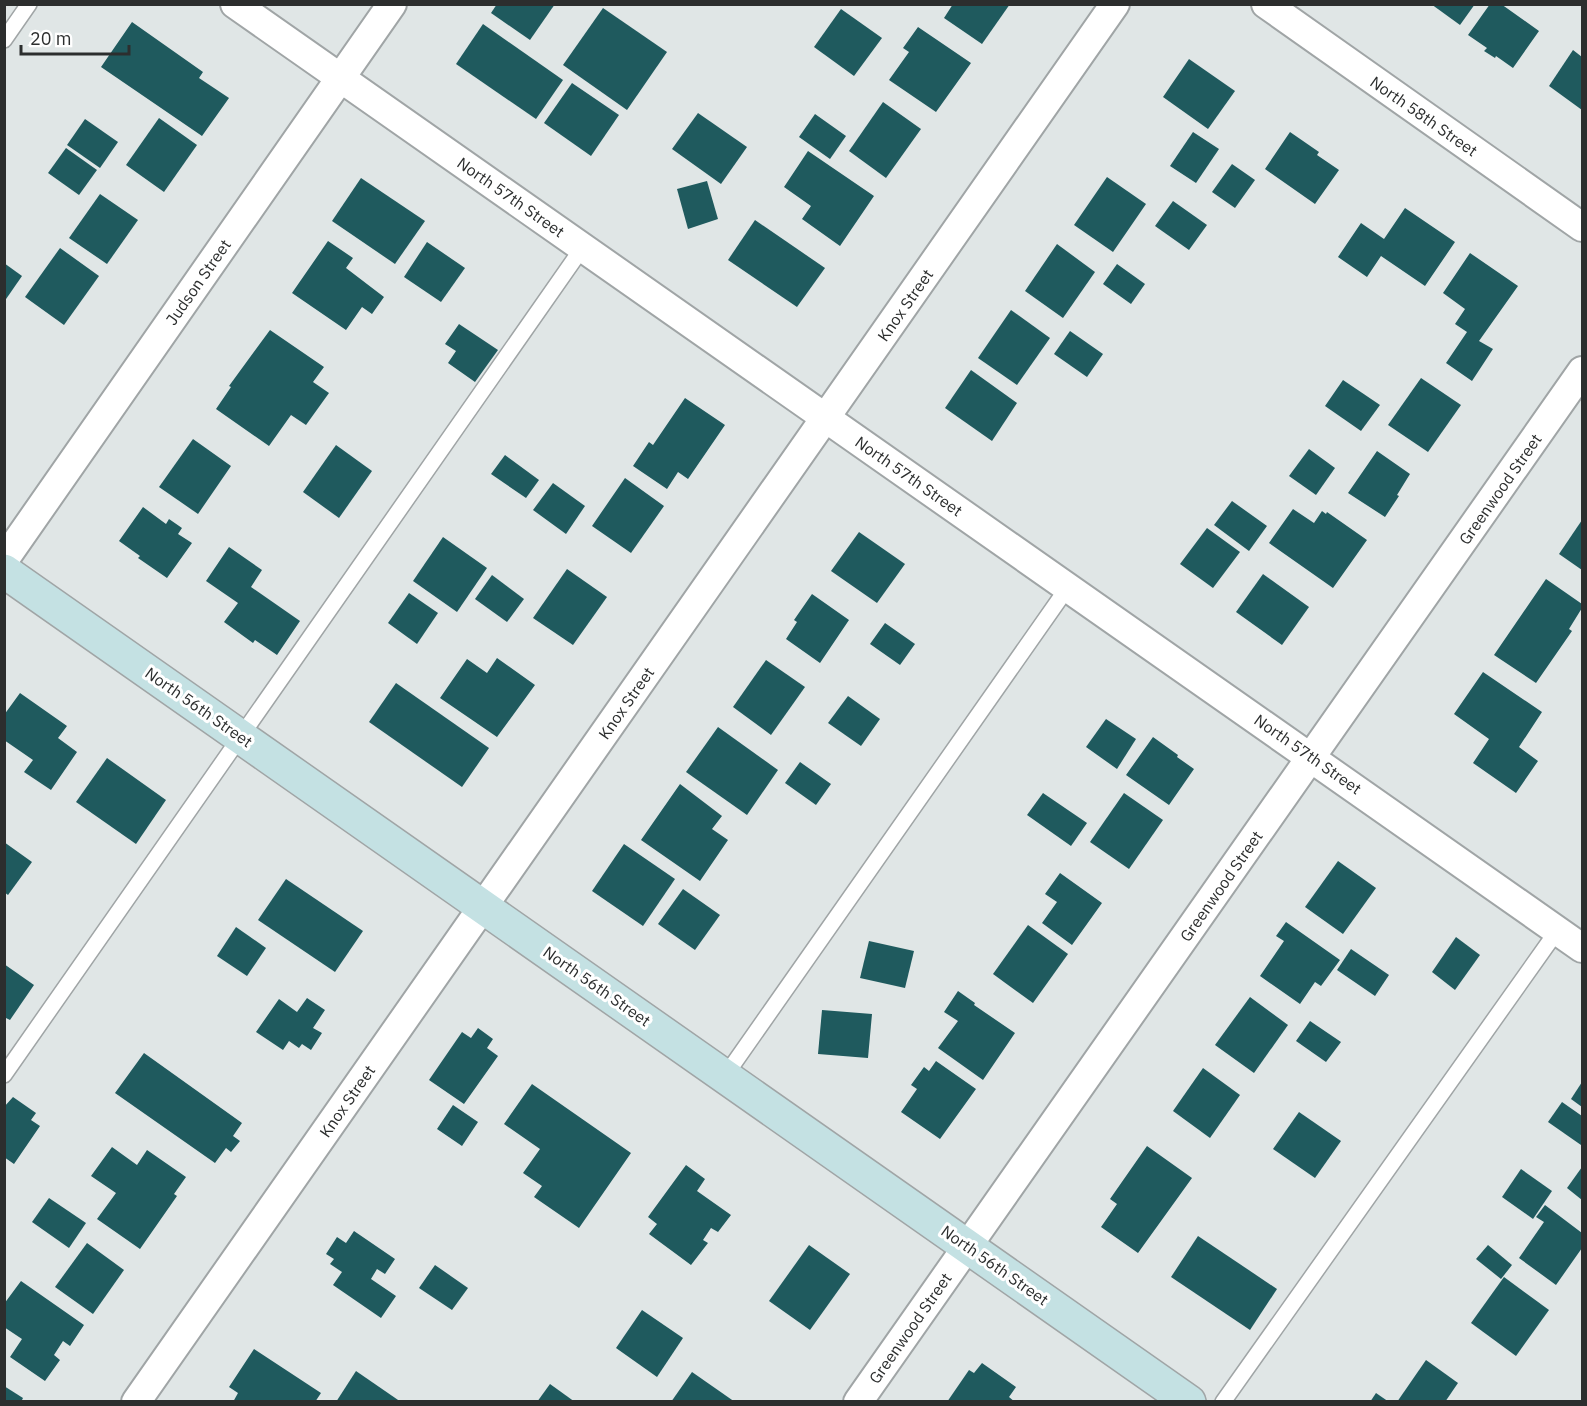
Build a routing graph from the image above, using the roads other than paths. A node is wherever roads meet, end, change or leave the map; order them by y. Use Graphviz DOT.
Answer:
graph roads {
  1 [pos="29,4"];
  2 [pos="235,4"];
  3 [pos="392,4"];
  4 [pos="1115,4"];
  5 [pos="1266,4"];
  6 [pos="4,40"];
  7 [pos="340,78"];
  8 [pos="1582,227"];
  9 [pos="583,247"];
  10 [pos="1582,370"];
  11 [pos="826,418"];
  12 [pos="4,560"];
  13 [pos="4,571"];
  14 [pos="1068,587"];
  15 [pos="242,737"];
  16 [pos="1312,757"];
  17 [pos="484,906"];
  18 [pos="1557,931"];
  19 [pos="1582,948"];
  20 [pos="4,1075"];
  21 [pos="725,1076"];
  22 [pos="967,1246"];
  23 [pos="135,1401"];
  24 [pos="858,1401"];
  25 [pos="1190,1401"];
  26 [pos="1223,1401"];
  1 -- 6 [label="lane"];
  2 -- 7 [label="street, North 57th Street"];
  3 -- 7 [label="street, Judson Street"];
  4 -- 11 [label="street, Knox Street"];
  5 -- 8 [label="street, North 58th Street"];
  7 -- 9 [label="street, North 57th Street"];
  7 -- 12 [label="street, Judson Street"];
  9 -- 11 [label="street, North 57th Street"];
  9 -- 15 [label="lane"];
  10 -- 16 [label="street, Greenwood Street"];
  11 -- 14 [label="street, North 57th Street"];
  11 -- 17 [label="street, Knox Street"];
  13 -- 15 [label="street, North 56th Street"];
  14 -- 16 [label="street, North 57th Street"];
  14 -- 21 [label="lane"];
  15 -- 17 [label="street, North 56th Street"];
  15 -- 20 [label="lane"];
  16 -- 18 [label="street, North 57th Street"];
  16 -- 22 [label="street, Greenwood Street"];
  17 -- 21 [label="street, North 56th Street"];
  17 -- 23 [label="street, Knox Street"];
  18 -- 19 [label="street, North 57th Street"];
  18 -- 26 [label="lane"];
  21 -- 22 [label="street, North 56th Street"];
  22 -- 24 [label="street, Greenwood Street"];
  22 -- 25 [label="street, North 56th Street"];
}
